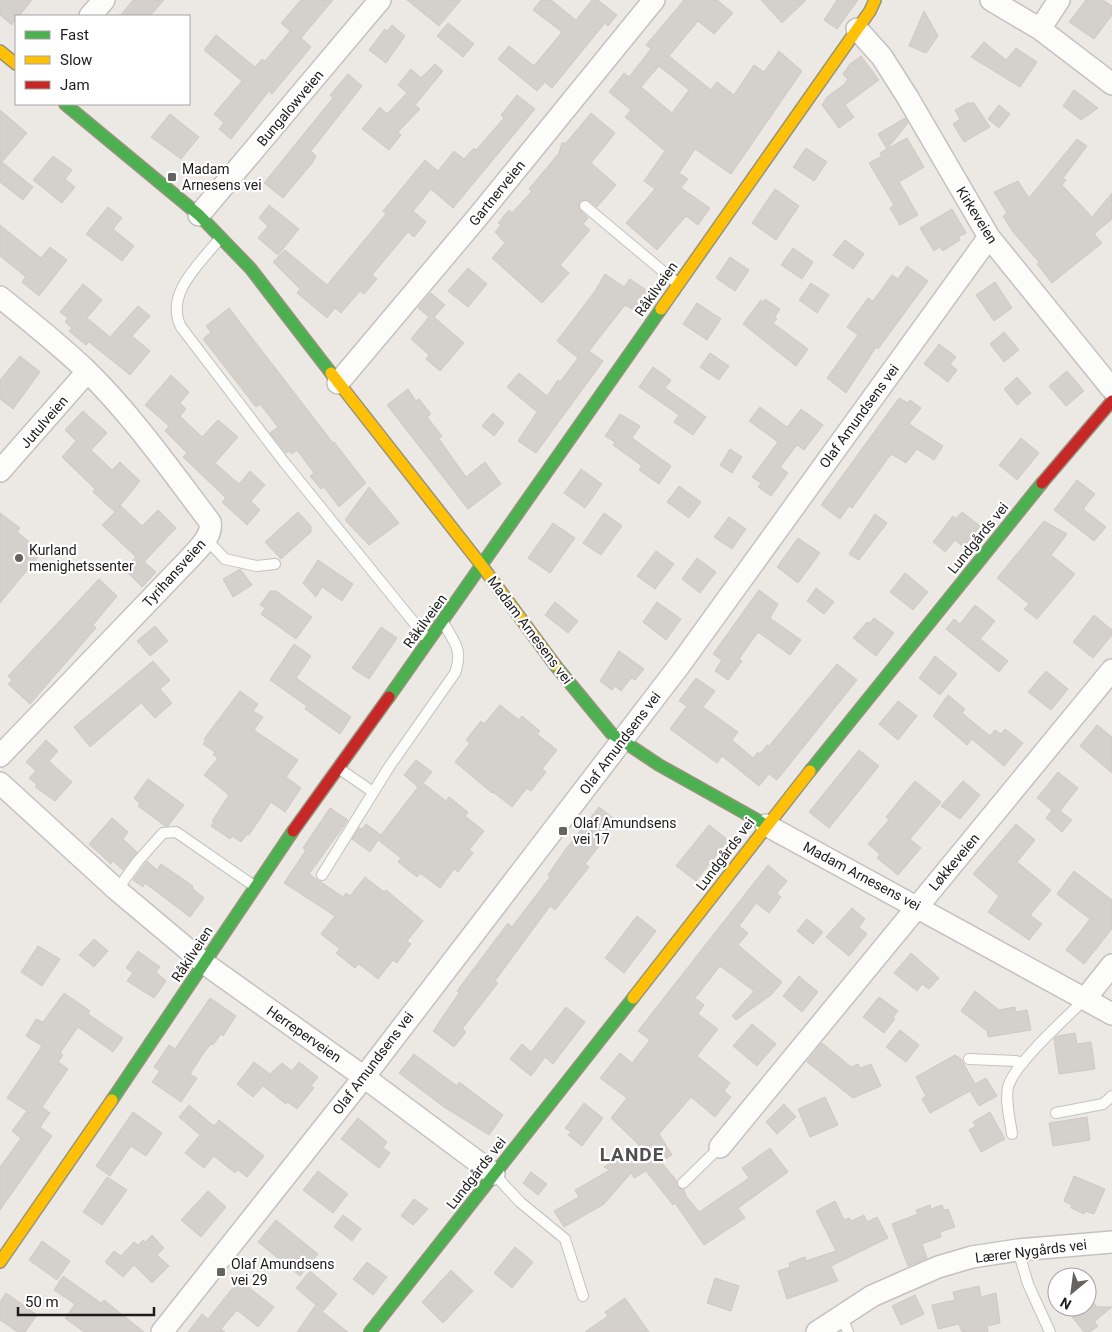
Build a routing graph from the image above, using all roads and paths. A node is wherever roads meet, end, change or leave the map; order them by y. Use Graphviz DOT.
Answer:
graph roads {
  1 [pos="104,0"];
  2 [pos="380,0"];
  3 [pos="654,0"];
  4 [pos="875,0"];
  5 [pos="991,0"];
  6 [pos="1059,0"];
  7 [pos="91,15"];
  8 [pos="857,29"];
  9 [pos="1040,29"];
  10 [pos="0,51"];
  11 [pos="15,63"];
  12 [pos="1112,84"];
  13 [pos="66,105"];
  14 [pos="585,206"];
  15 [pos="199,215"];
  16 [pos="222,236"];
  17 [pos="989,237"];
  18 [pos="678,284"];
  19 [pos="0,297"];
  20 [pos="87,372"];
  21 [pos="338,383"];
  22 [pos="1112,389"];
  23 [pos="1112,401"];
  24 [pos="0,472"];
  25 [pos="206,539"];
  26 [pos="275,564"];
  27 [pos="482,566"];
  28 [pos="443,623"];
  29 [pos="429,640"];
  30 [pos="1112,670"];
  31 [pos="621,741"];
  32 [pos="0,756"];
  33 [pos="340,768"];
  34 [pos="0,784"];
  35 [pos="373,792"];
  36 [pos="766,825"];
  37 [pos="322,875"];
  38 [pos="255,886"];
  39 [pos="117,890"];
  40 [pos="918,906"];
  41 [pos="204,963"];
  42 [pos="1112,965"];
  43 [pos="1084,999"];
  44 [pos="1112,1014"];
  45 [pos="969,1059"];
  46 [pos="1023,1063"];
  47 [pos="364,1077"];
  48 [pos="1112,1096"];
  49 [pos="1056,1113"];
  50 [pos="1012,1134"];
  51 [pos="720,1147"];
  52 [pos="494,1174"];
  53 [pos="683,1183"];
  54 [pos="1112,1242"];
  55 [pos="1018,1250"];
  56 [pos="0,1262"];
  57 [pos="582,1296"];
  58 [pos="845,1324"];
  59 [pos="162,1332"];
  60 [pos="370,1332"];
  61 [pos="818,1332"];
  62 [pos="1050,1332"];
  1 -- 7 [label="street"];
  2 -- 15 [label="street, Bungalowveien"];
  3 -- 21 [label="street, Gartnerveien"];
  4 -- 8 [label="street, Råkilveien"];
  5 -- 9 [label="street"];
  6 -- 9 [label="street"];
  8 -- 17 [label="street, Kirkeveien"];
  8 -- 18 [label="street, Råkilveien"];
  9 -- 12 [label="street"];
  10 -- 11 [label="street"];
  13 -- 15 [label="street, Madam Arnesens vei"];
  14 -- 18 [label="lane"];
  15 -- 16 [label="street, Madam Arnesens vei"];
  16 -- 21 [label="street, Madam Arnesens vei"];
  16 -- 29 [label="lane"];
  17 -- 22 [label="street, Kirkeveien"];
  17 -- 31 [label="street, Olaf Amundsens vei"];
  18 -- 27 [label="street, Råkilveien"];
  19 -- 20 [label="street, Tyrihansveien"];
  20 -- 24 [label="street, Jutulveien"];
  20 -- 25 [label="street, Tyrihansveien"];
  21 -- 27 [label="street, Madam Arnesens vei"];
  23 -- 36 [label="street, Lundgårds vei"];
  25 -- 26 [label="lane"];
  25 -- 32 [label="street, Tyrihansveien"];
  27 -- 28 [label="street, Råkilveien"];
  27 -- 31 [label="street, Madam Arnesens vei"];
  28 -- 29 [label="street, Råkilveien"];
  28 -- 35 [label="lane"];
  29 -- 33 [label="street, Råkilveien"];
  30 -- 40 [label="street, Løkkeveien"];
  31 -- 36 [label="street, Madam Arnesens vei"];
  31 -- 47 [label="street, Olaf Amundsens vei"];
  33 -- 35 [label="lane"];
  33 -- 38 [label="street, Råkilveien"];
  34 -- 39 [label="street, Herreperveien"];
  35 -- 37 [label="lane"];
  36 -- 40 [label="street, Madam Arnesens vei"];
  36 -- 52 [label="street, Lundgårds vei"];
  38 -- 39 [label="lane"];
  38 -- 41 [label="street, Råkilveien"];
  39 -- 41 [label="street, Herreperveien"];
  40 -- 43 [label="street, Madam Arnesens vei"];
  40 -- 51 [label="street, Løkkeveien"];
  41 -- 47 [label="street, Herreperveien"];
  41 -- 56 [label="street, Råkilveien"];
  42 -- 43 [label="street"];
  43 -- 44 [label="street, Madam Arnesens vei"];
  43 -- 46 [label="lane"];
  45 -- 46 [label="lane"];
  46 -- 50 [label="lane"];
  47 -- 52 [label="street, Herreperveien"];
  47 -- 59 [label="street, Olaf Amundsens vei"];
  48 -- 49 [label="lane"];
  51 -- 53 [label="lane"];
  52 -- 57 [label="lane"];
  52 -- 60 [label="street, Lundgårds vei"];
  54 -- 55 [label="street, Lærer Nygårds vei"];
  55 -- 58 [label="street, Lærer Nygårds vei"];
  55 -- 62 [label="lane"];
  58 -- 61 [label="street, Lærer Nygårds vei"];
}
